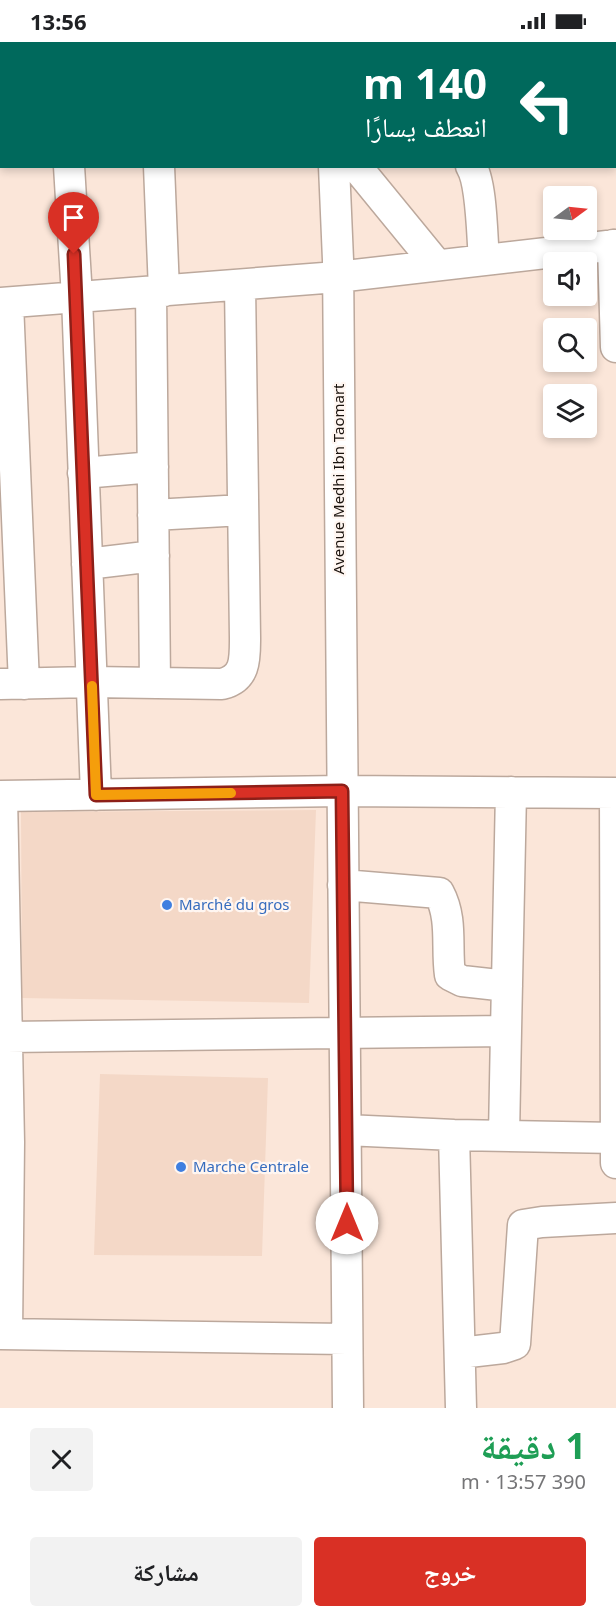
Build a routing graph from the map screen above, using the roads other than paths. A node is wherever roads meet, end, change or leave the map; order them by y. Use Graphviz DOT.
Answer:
graph roads {
  1 [pos="69,168"];
  2 [pos="159,168"];
  3 [pos="334,168"];
  4 [pos="358,168"];
  5 [pos="481,169"];
  6 [pos="615,245"];
  7 [pos="484,260"];
  8 [pos="437,265"];
  9 [pos="338,277"];
  10 [pos="240,285"];
  11 [pos="157,291"];
  12 [pos="76,297"];
  13 [pos="4,303"];
  14 [pos="616,347"];
  15 [pos="153,467"];
  16 [pos="84,473"];
  17 [pos="243,510"];
  18 [pos="153,515"];
  19 [pos="9,521"];
  20 [pos="154,556"];
  21 [pos="87,564"];
  22 [pos="92,682"];
  23 [pos="155,683"];
  24 [pos="12,684"];
  25 [pos="342,791"];
  26 [pos="511,792"];
  27 [pos="615,793"];
  28 [pos="96,795"];
  29 [pos="1,796"];
  30 [pos="343,885"];
  31 [pos="2,905"];
  32 [pos="507,986"];
  33 [pos="506,1031"];
  34 [pos="345,1033"];
  35 [pos="7,1037"];
  36 [pos="4,1086"];
  37 [pos="346,1130"];
  38 [pos="454,1135"];
  39 [pos="504,1136"];
  40 [pos="616,1138"];
  41 [pos="616,1163"];
  42 [pos="616,1218"];
  43 [pos="4,1334"];
  44 [pos="347,1339"];
  45 [pos="460,1353"];
  46 [pos="348,1408"];
  47 [pos="461,1408"];
  1 -- 12 [label="street"];
  2 -- 11 [label="street"];
  3 -- 9 [label="street, Avenue Medhi Ibn Taomart"];
  4 -- 8 [label="street"];
  5 -- 7 [label="street"];
  6 -- 7 [label="street"];
  6 -- 14 [label="street"];
  7 -- 8 [label="street"];
  8 -- 9 [label="street"];
  9 -- 10 [label="street"];
  9 -- 25 [label="street, Avenue Medhi Ibn Taomart"];
  10 -- 11 [label="street"];
  10 -- 17 [label="street"];
  11 -- 12 [label="street"];
  11 -- 15 [label="street"];
  12 -- 13 [label="street"];
  12 -- 16 [label="street"];
  13 -- 19 [label="street"];
  15 -- 16 [label="street"];
  15 -- 18 [label="street"];
  16 -- 21 [label="street"];
  17 -- 18 [label="street"];
  17 -- 23 [label="street"];
  18 -- 20 [label="street"];
  19 -- 24 [label="street"];
  20 -- 21 [label="street"];
  20 -- 23 [label="street"];
  21 -- 22 [label="street"];
  22 -- 23 [label="street"];
  22 -- 24 [label="street"];
  22 -- 28 [label="street"];
  25 -- 26 [label="street"];
  25 -- 28 [label="street"];
  25 -- 30 [label="street, Avenue Medhi Ibn Taomart"];
  26 -- 27 [label="street"];
  26 -- 32 [label="street"];
  27 -- 40 [label="street"];
  28 -- 29 [label="street"];
  29 -- 31 [label="street"];
  30 -- 32 [label="street"];
  30 -- 34 [label="street, Avenue Medhi Ibn Taomart"];
  31 -- 35 [label="street"];
  32 -- 33 [label="street"];
  33 -- 34 [label="street"];
  33 -- 39 [label="street"];
  34 -- 35 [label="street"];
  34 -- 37 [label="street, Avenue Medhi Ibn Taomart"];
  35 -- 36 [label="street"];
  36 -- 43 [label="street"];
  37 -- 38 [label="street"];
  37 -- 44 [label="street, Avenue Medhi Ibn Taomart"];
  38 -- 39 [label="street"];
  38 -- 45 [label="street"];
  39 -- 40 [label="street"];
  40 -- 41 [label="street"];
  42 -- 45 [label="street"];
  43 -- 44 [label="street"];
  44 -- 46 [label="street, Avenue Medhi Ibn Taomart"];
  45 -- 47 [label="street"];
}
